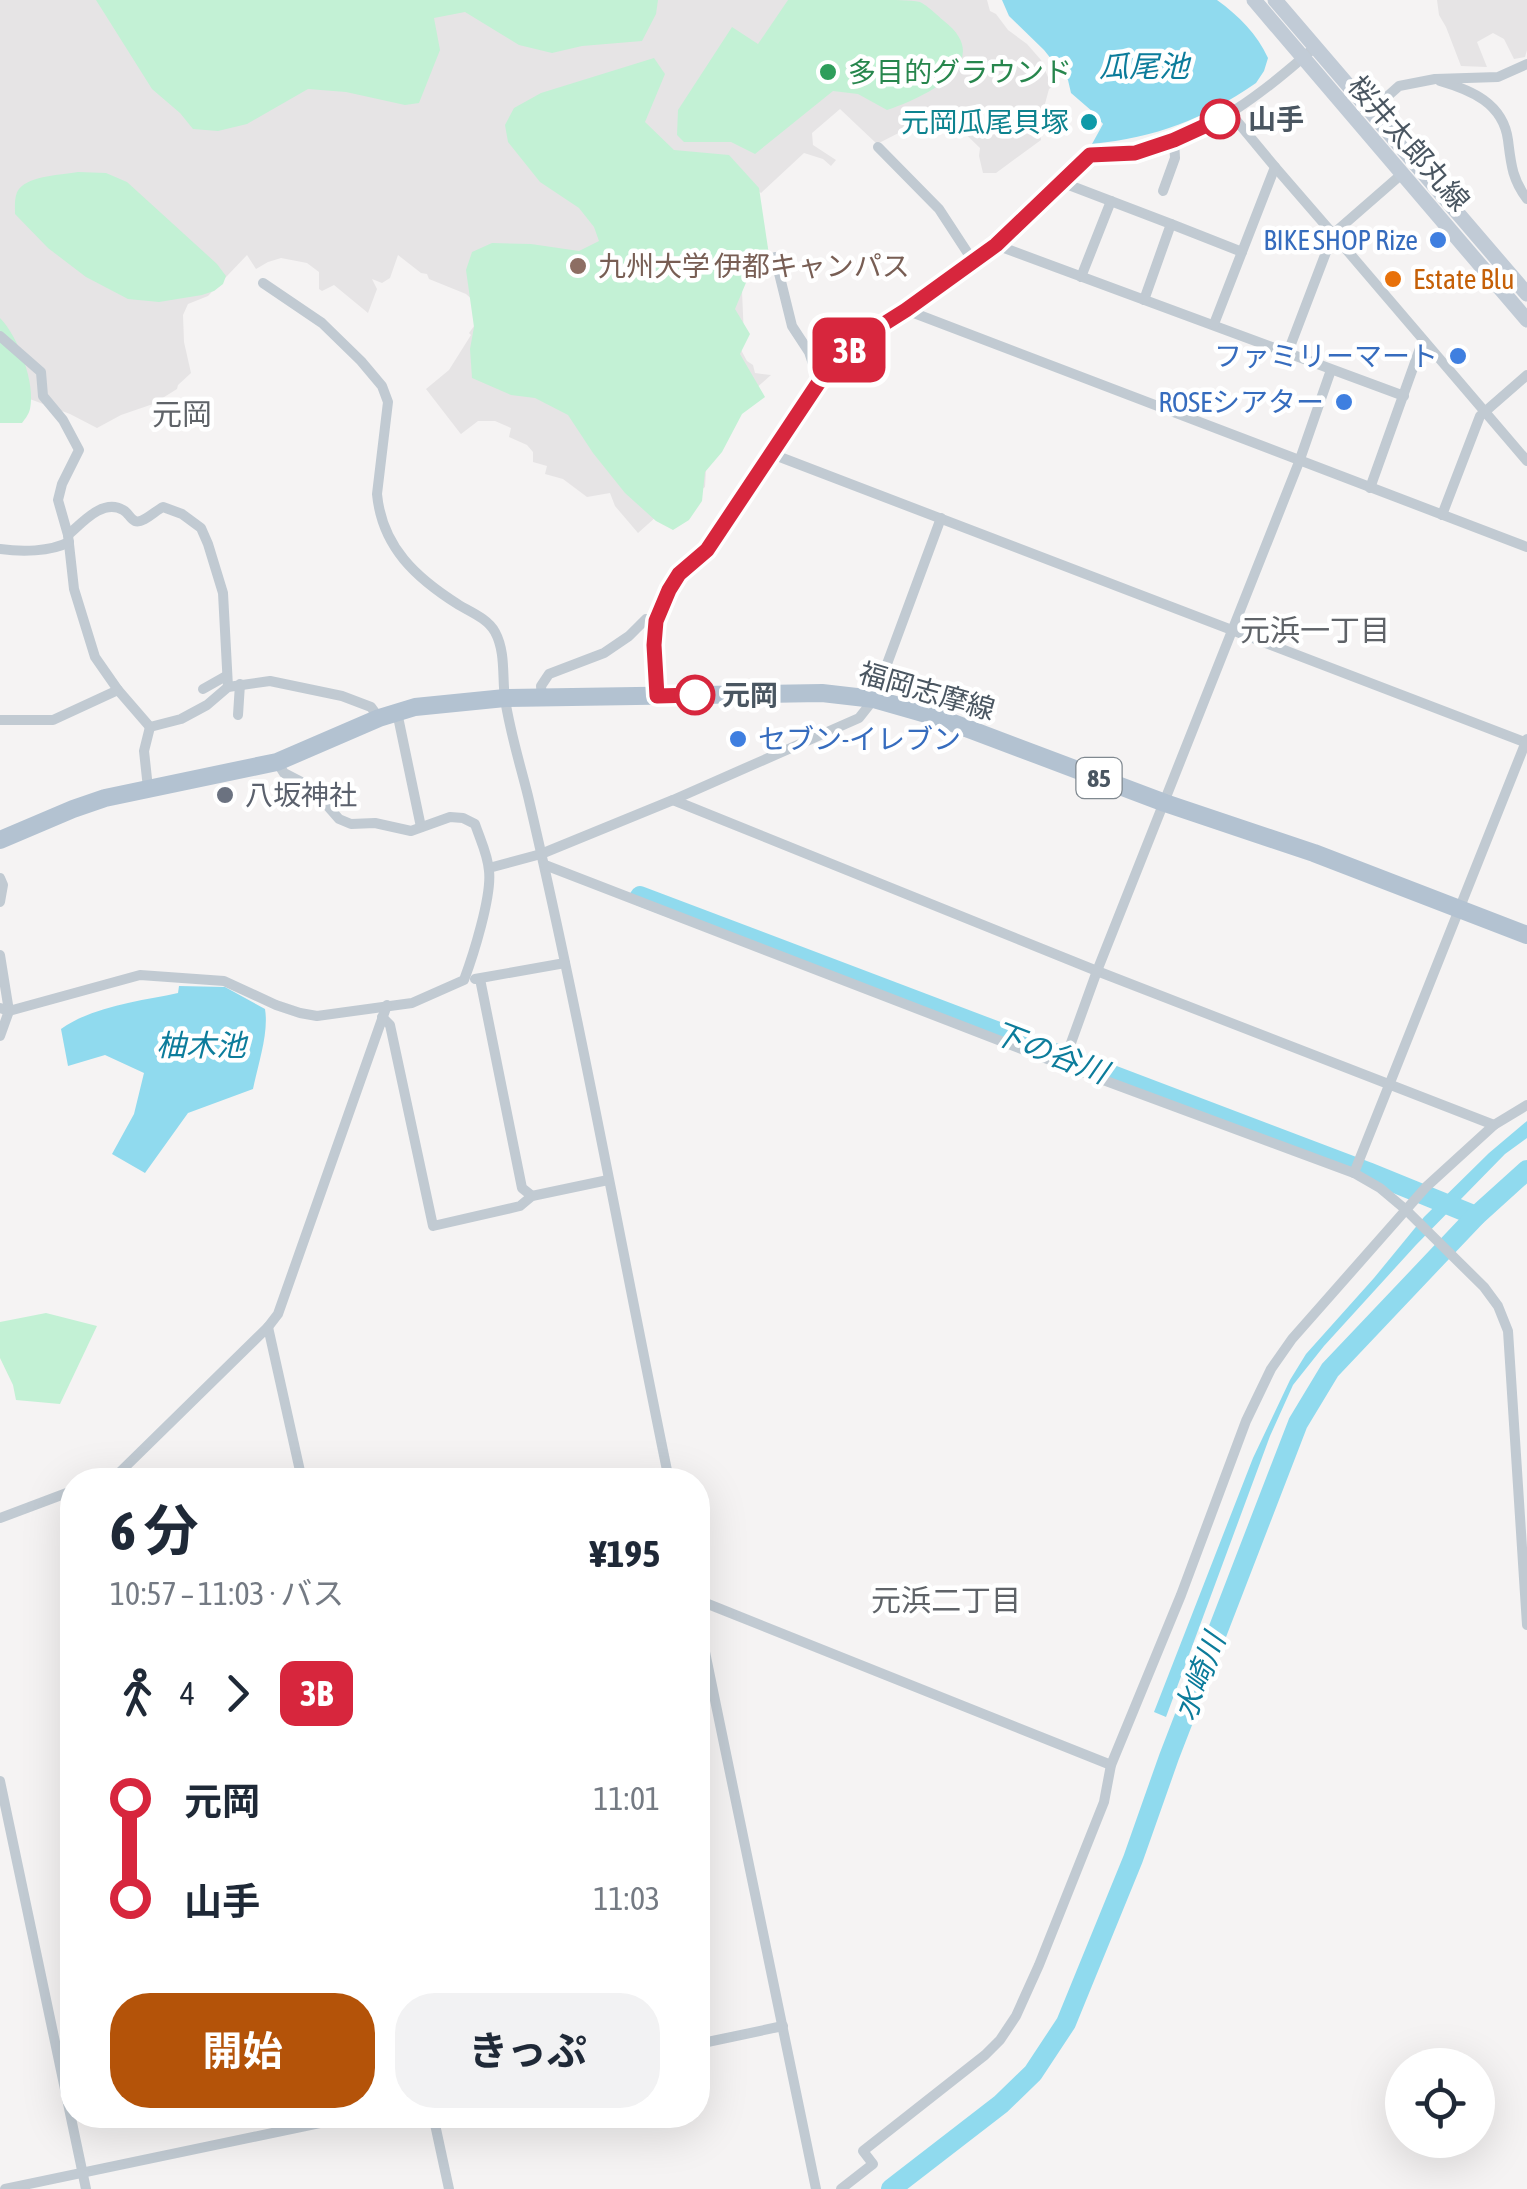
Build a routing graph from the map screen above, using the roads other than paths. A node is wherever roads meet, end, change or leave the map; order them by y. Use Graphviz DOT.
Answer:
graph roads {
  1 [pos="1254,0"];
  2 [pos="1275,0"];
  3 [pos="1316,46"];
  4 [pos="1302,58"];
  5 [pos="1527,64"];
  6 [pos="1434,79"];
  7 [pos="1371,111"];
  8 [pos="1230,114"];
  9 [pos="1174,140"];
  10 [pos="878,147"];
  11 [pos="1274,167"];
  12 [pos="1403,173"];
  13 [pos="1061,182"];
  14 [pos="1163,191"];
  15 [pos="1527,198"];
  16 [pos="1112,201"];
  17 [pos="1171,224"];
  18 [pos="1333,234"];
  19 [pos="996,245"];
  20 [pos="1242,252"];
  21 [pos="775,257"];
  22 [pos="973,261"];
  23 [pos="1521,276"];
  24 [pos="1081,277"];
  25 [pos="263,284"];
  26 [pos="1527,294"];
  27 [pos="1144,300"];
  28 [pos="906,310"];
  29 [pos="1527,320"];
  30 [pos="1214,324"];
  31 [pos="0,336"];
  32 [pos="1423,340"];
  33 [pos="1288,352"];
  34 [pos="1331,370"];
  35 [pos="1527,375"];
  36 [pos="819,382"];
  37 [pos="1404,396"];
  38 [pos="1484,411"];
  39 [pos="772,454"];
  40 [pos="1527,461"];
  41 [pos="1300,462"];
  42 [pos="1370,488"];
  43 [pos="1442,515"];
  44 [pos="941,518"];
  45 [pos="68,538"];
  46 [pos="1527,548"];
  47 [pos="0,550"];
  48 [pos="656,621"];
  49 [pos="1231,630"];
  50 [pos="231,682"];
  51 [pos="203,689"];
  52 [pos="118,690"];
  53 [pos="657,696"];
  54 [pos="505,698"];
  55 [pos="542,698"];
  56 [pos="874,698"];
  57 [pos="238,715"];
  58 [pos="388,715"];
  59 [pos="0,720"];
  60 [pos="150,727"];
  61 [pos="1526,741"];
  62 [pos="277,762"];
  63 [pos="148,788"];
  64 [pos="673,800"];
  65 [pos="1165,803"];
  66 [pos="421,828"];
  67 [pos="0,840"];
  68 [pos="543,859"];
  69 [pos="489,868"];
  70 [pos="0,878"];
  71 [pos="0,902"];
  72 [pos="1460,909"];
  73 [pos="1527,935"];
  74 [pos="0,955"];
  75 [pos="565,963"];
  76 [pos="1097,971"];
  77 [pos="480,979"];
  78 [pos="464,980"];
  79 [pos="4,1009"];
  80 [pos="385,1011"];
  81 [pos="0,1036"];
  82 [pos="1063,1064"];
  83 [pos="1390,1086"];
  84 [pos="1527,1105"];
  85 [pos="1494,1125"];
  86 [pos="1356,1169"];
  87 [pos="608,1180"];
  88 [pos="532,1196"];
  89 [pos="1408,1211"];
  90 [pos="268,1327"];
  91 [pos="125,1468"];
  92 [pos="299,1468"];
  93 [pos="667,1468"];
  94 [pos="60,1495"];
  95 [pos="0,1518"];
  96 [pos="710,1605"];
  97 [pos="1527,1626"];
  98 [pos="710,1676"];
  99 [pos="1111,1764"];
  100 [pos="0,1780"];
  101 [pos="783,2026"];
  102 [pos="710,2041"];
  103 [pos="60,2064"];
  104 [pos="73,2128"];
  105 [pos="296,2128"];
  106 [pos="436,2128"];
  107 [pos="83,2173"];
  108 [pos="5,2189"];
  109 [pos="86,2189"];
  110 [pos="449,2189"];
  111 [pos="816,2189"];
  112 [pos="840,2189"];
  1 -- 4 [label="main road, 桜井太郎丸線"];
  2 -- 3 [label="main road, 桜井太郎丸線"];
  3 -- 4 [label="street"];
  3 -- 7 [label="main road, 桜井太郎丸線"];
  4 -- 8 [label="street"];
  4 -- 12 [label="main road, 桜井太郎丸線"];
  5 -- 6 [label="street"];
  6 -- 7 [label="street"];
  6 -- 15 [label="street"];
  7 -- 23 [label="main road, 桜井太郎丸線"];
  8 -- 9 [label="street"];
  8 -- 11 [label="street"];
  9 -- 13 [label="street"];
  9 -- 14 [label="street"];
  10 -- 22 [label="street"];
  11 -- 18 [label="street"];
  11 -- 20 [label="street"];
  12 -- 18 [label="street"];
  12 -- 29 [label="main road, 桜井太郎丸線"];
  13 -- 16 [label="street"];
  13 -- 19 [label="street"];
  16 -- 17 [label="street"];
  16 -- 24 [label="street"];
  17 -- 20 [label="street"];
  17 -- 27 [label="street"];
  18 -- 32 [label="street"];
  18 -- 33 [label="street"];
  19 -- 22 [label="street"];
  19 -- 24 [label="street"];
  20 -- 30 [label="street"];
  21 -- 36 [label="street"];
  22 -- 28 [label="street"];
  23 -- 26 [label="main road, 桜井太郎丸線"];
  24 -- 27 [label="street"];
  25 -- 54 [label="street"];
  27 -- 30 [label="street"];
  28 -- 36 [label="street"];
  28 -- 41 [label="street"];
  30 -- 33 [label="street"];
  31 -- 45 [label="street"];
  32 -- 37 [label="street"];
  32 -- 38 [label="street"];
  33 -- 34 [label="street"];
  34 -- 37 [label="street"];
  34 -- 41 [label="street"];
  35 -- 38 [label="street"];
  36 -- 39 [label="street"];
  37 -- 42 [label="street"];
  38 -- 40 [label="street"];
  38 -- 43 [label="street"];
  39 -- 44 [label="street"];
  39 -- 48 [label="street"];
  41 -- 42 [label="street"];
  41 -- 49 [label="street"];
  42 -- 43 [label="street"];
  43 -- 46 [label="street"];
  44 -- 49 [label="street"];
  44 -- 56 [label="street"];
  45 -- 47 [label="street"];
  45 -- 50 [label="street"];
  45 -- 52 [label="street"];
  48 -- 53 [label="street"];
  48 -- 55 [label="street"];
  49 -- 61 [label="street"];
  49 -- 65 [label="street"];
  50 -- 51 [label="street"];
  50 -- 57 [label="street"];
  50 -- 58 [label="street"];
  50 -- 60 [label="street"];
  52 -- 59 [label="street"];
  52 -- 60 [label="street"];
  53 -- 55 [label="main road, 福岡志摩線 / 85"];
  53 -- 56 [label="main road, 福岡志摩線 / 85"];
  54 -- 55 [label="main road, 福岡志摩線 / 85"];
  54 -- 58 [label="main road, 福岡志摩線 / 85"];
  54 -- 68 [label="street"];
  56 -- 64 [label="street"];
  56 -- 65 [label="main road, 福岡志摩線 / 85"];
  58 -- 62 [label="main road, 福岡志摩線 / 85"];
  58 -- 66 [label="street"];
  60 -- 63 [label="street"];
  61 -- 72 [label="street"];
  62 -- 63 [label="main road, 福岡志摩線 / 85"];
  62 -- 66 [label="street"];
  63 -- 67 [label="main road, 福岡志摩線 / 85"];
  64 -- 68 [label="street"];
  64 -- 76 [label="street"];
  65 -- 72 [label="main road, 福岡志摩線 / 85"];
  65 -- 76 [label="street"];
  66 -- 69 [label="street"];
  68 -- 69 [label="street"];
  68 -- 75 [label="street"];
  68 -- 82 [label="street"];
  69 -- 78 [label="street"];
  70 -- 71 [label="street"];
  72 -- 73 [label="main road, 福岡志摩線 / 85"];
  72 -- 83 [label="street"];
  74 -- 79 [label="street"];
  75 -- 77 [label="street"];
  75 -- 87 [label="street"];
  76 -- 82 [label="street"];
  76 -- 83 [label="street"];
  77 -- 78 [label="street"];
  77 -- 88 [label="street"];
  78 -- 80 [label="street"];
  79 -- 80 [label="street"];
  79 -- 81 [label="street"];
  80 -- 88 [label="street"];
  80 -- 90 [label="street"];
  82 -- 86 [label="street"];
  83 -- 85 [label="street"];
  83 -- 86 [label="street"];
  84 -- 85 [label="street"];
  85 -- 89 [label="street"];
  86 -- 89 [label="street"];
  87 -- 88 [label="street"];
  87 -- 93 [label="street"];
  89 -- 97 [label="street"];
  89 -- 99 [label="street"];
  90 -- 91 [label="street"];
  90 -- 92 [label="street"];
  94 -- 95 [label="street"];
  96 -- 99 [label="street"];
  98 -- 101 [label="street"];
  99 -- 112 [label="street"];
  100 -- 103 [label="street"];
  101 -- 102 [label="street"];
  101 -- 111 [label="street"];
  104 -- 107 [label="street"];
  105 -- 107 [label="street"];
  106 -- 110 [label="street"];
  107 -- 108 [label="street"];
  107 -- 109 [label="street"];
}
